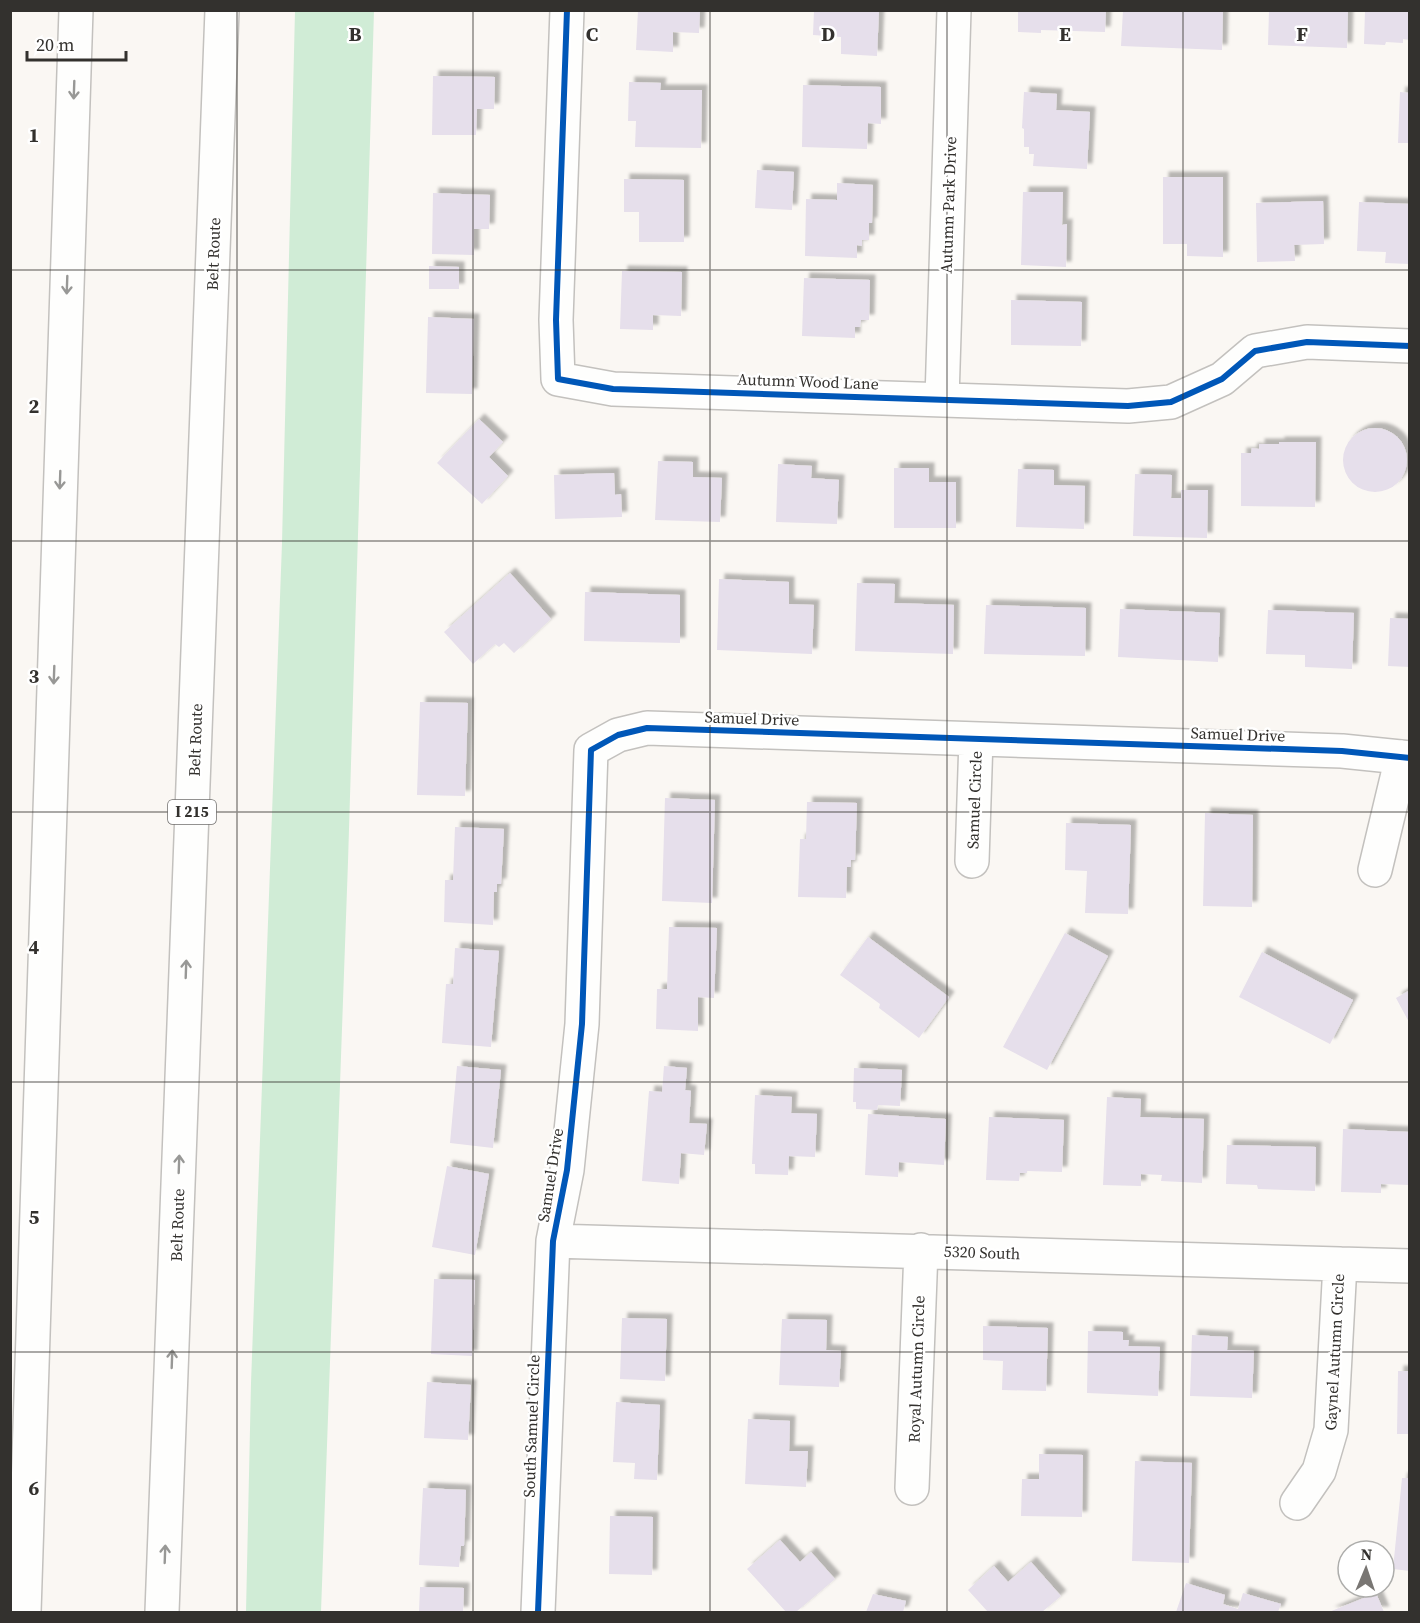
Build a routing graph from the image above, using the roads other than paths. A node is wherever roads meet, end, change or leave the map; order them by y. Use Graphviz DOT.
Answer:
graph roads {
  1 [pos="76,10"];
  2 [pos="222,10"];
  3 [pos="567,10"];
  4 [pos="954,10"];
  5 [pos="1410,346"];
  6 [pos="942,399"];
  7 [pos="976,739"];
  8 [pos="1406,758"];
  9 [pos="972,861"];
  10 [pos="1376,870"];
  11 [pos="554,1241"];
  12 [pos="921,1250"];
  13 [pos="1340,1264"];
  14 [pos="1410,1266"];
  15 [pos="912,1488"];
  16 [pos="1297,1503"];
  17 [pos="24,1612"];
  18 [pos="162,1612"];
  19 [pos="538,1612"];
  1 -- 17 [label="main road, one-way"];
  18 -- 2 [label="main road, Belt Route / I 215, one-way"];
  3 -- 6 [label="main road, Autumn Wood Lane"];
  4 -- 6 [label="main road, Autumn Park Drive"];
  5 -- 6 [label="main road, Autumn Wood Lane"];
  7 -- 8 [label="main road, Samuel Drive"];
  7 -- 9 [label="main road, Samuel Circle"];
  7 -- 11 [label="main road, Samuel Drive"];
  8 -- 10 [label="main road"];
  11 -- 12 [label="main road, 5320 South"];
  11 -- 19 [label="main road, South Samuel Circle"];
  12 -- 13 [label="main road, 5320 South"];
  12 -- 15 [label="main road, Royal Autumn Circle"];
  13 -- 14 [label="main road, 5320 South"];
  13 -- 16 [label="main road, Gaynel Autumn Circle"];
}
